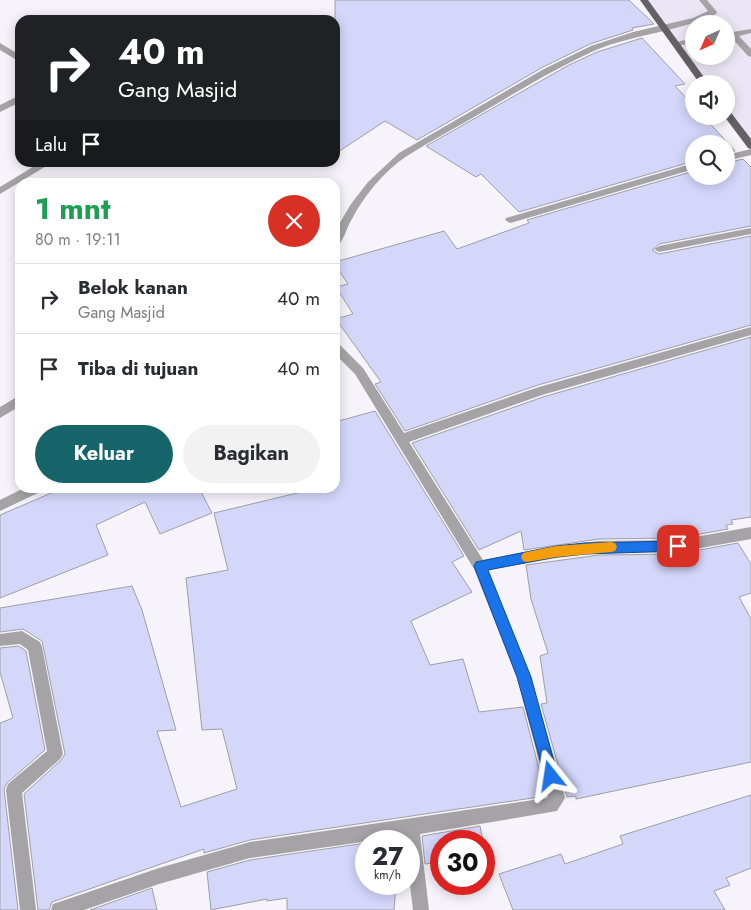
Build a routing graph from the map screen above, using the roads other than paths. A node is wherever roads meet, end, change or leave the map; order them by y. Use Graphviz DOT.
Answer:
graph roads {
  1 [pos="644,0"];
  2 [pos="703,0"];
  3 [pos="664,27"];
  4 [pos="751,31"];
  5 [pos="735,34"];
  6 [pos="735,40"];
  7 [pos="685,42"];
  8 [pos="676,43"];
  9 [pos="0,46"];
  10 [pos="751,54"];
  11 [pos="15,56"];
  12 [pos="699,75"];
  13 [pos="15,101"];
  14 [pos="0,109"];
  15 [pos="735,124"];
  16 [pos="751,146"];
  17 [pos="751,152"];
  18 [pos="735,156"];
  19 [pos="41,167"];
  20 [pos="685,169"];
  21 [pos="22,178"];
  22 [pos="15,182"];
  23 [pos="0,191"];
  24 [pos="510,220"];
  25 [pos="751,230"];
  26 [pos="340,232"];
  27 [pos="659,249"];
  28 [pos="751,331"];
  29 [pos="340,352"];
  30 [pos="15,403"];
  31 [pos="0,413"];
  32 [pos="402,439"];
  33 [pos="25,493"];
  34 [pos="0,506"];
  35 [pos="751,533"];
  36 [pos="480,566"];
  37 [pos="0,640"];
  38 [pos="411,827"];
  39 [pos="28,910"];
  40 [pos="59,910"];
  41 [pos="421,910"];
  1 -- 3 [label="main road"];
  2 -- 3 [label="street"];
  3 -- 8 [label="main road"];
  3 -- 26 [label="street"];
  4 -- 5 [label="street"];
  6 -- 10 [label="street"];
  7 -- 8 [label="street"];
  8 -- 12 [label="main road"];
  9 -- 11 [label="street"];
  13 -- 14 [label="street"];
  15 -- 16 [label="main road"];
  17 -- 18 [label="street"];
  19 -- 21 [label="street"];
  20 -- 24 [label="street"];
  22 -- 23 [label="street"];
  25 -- 27 [label="street"];
  28 -- 32 [label="street"];
  29 -- 32 [label="street"];
  30 -- 31 [label="street"];
  32 -- 36 [label="street"];
  33 -- 34 [label="street"];
  35 -- 36 [label="street"];
  36 -- 38 [label="street"];
  37 -- 39 [label="street"];
  38 -- 40 [label="street"];
  38 -- 41 [label="street"];
}
